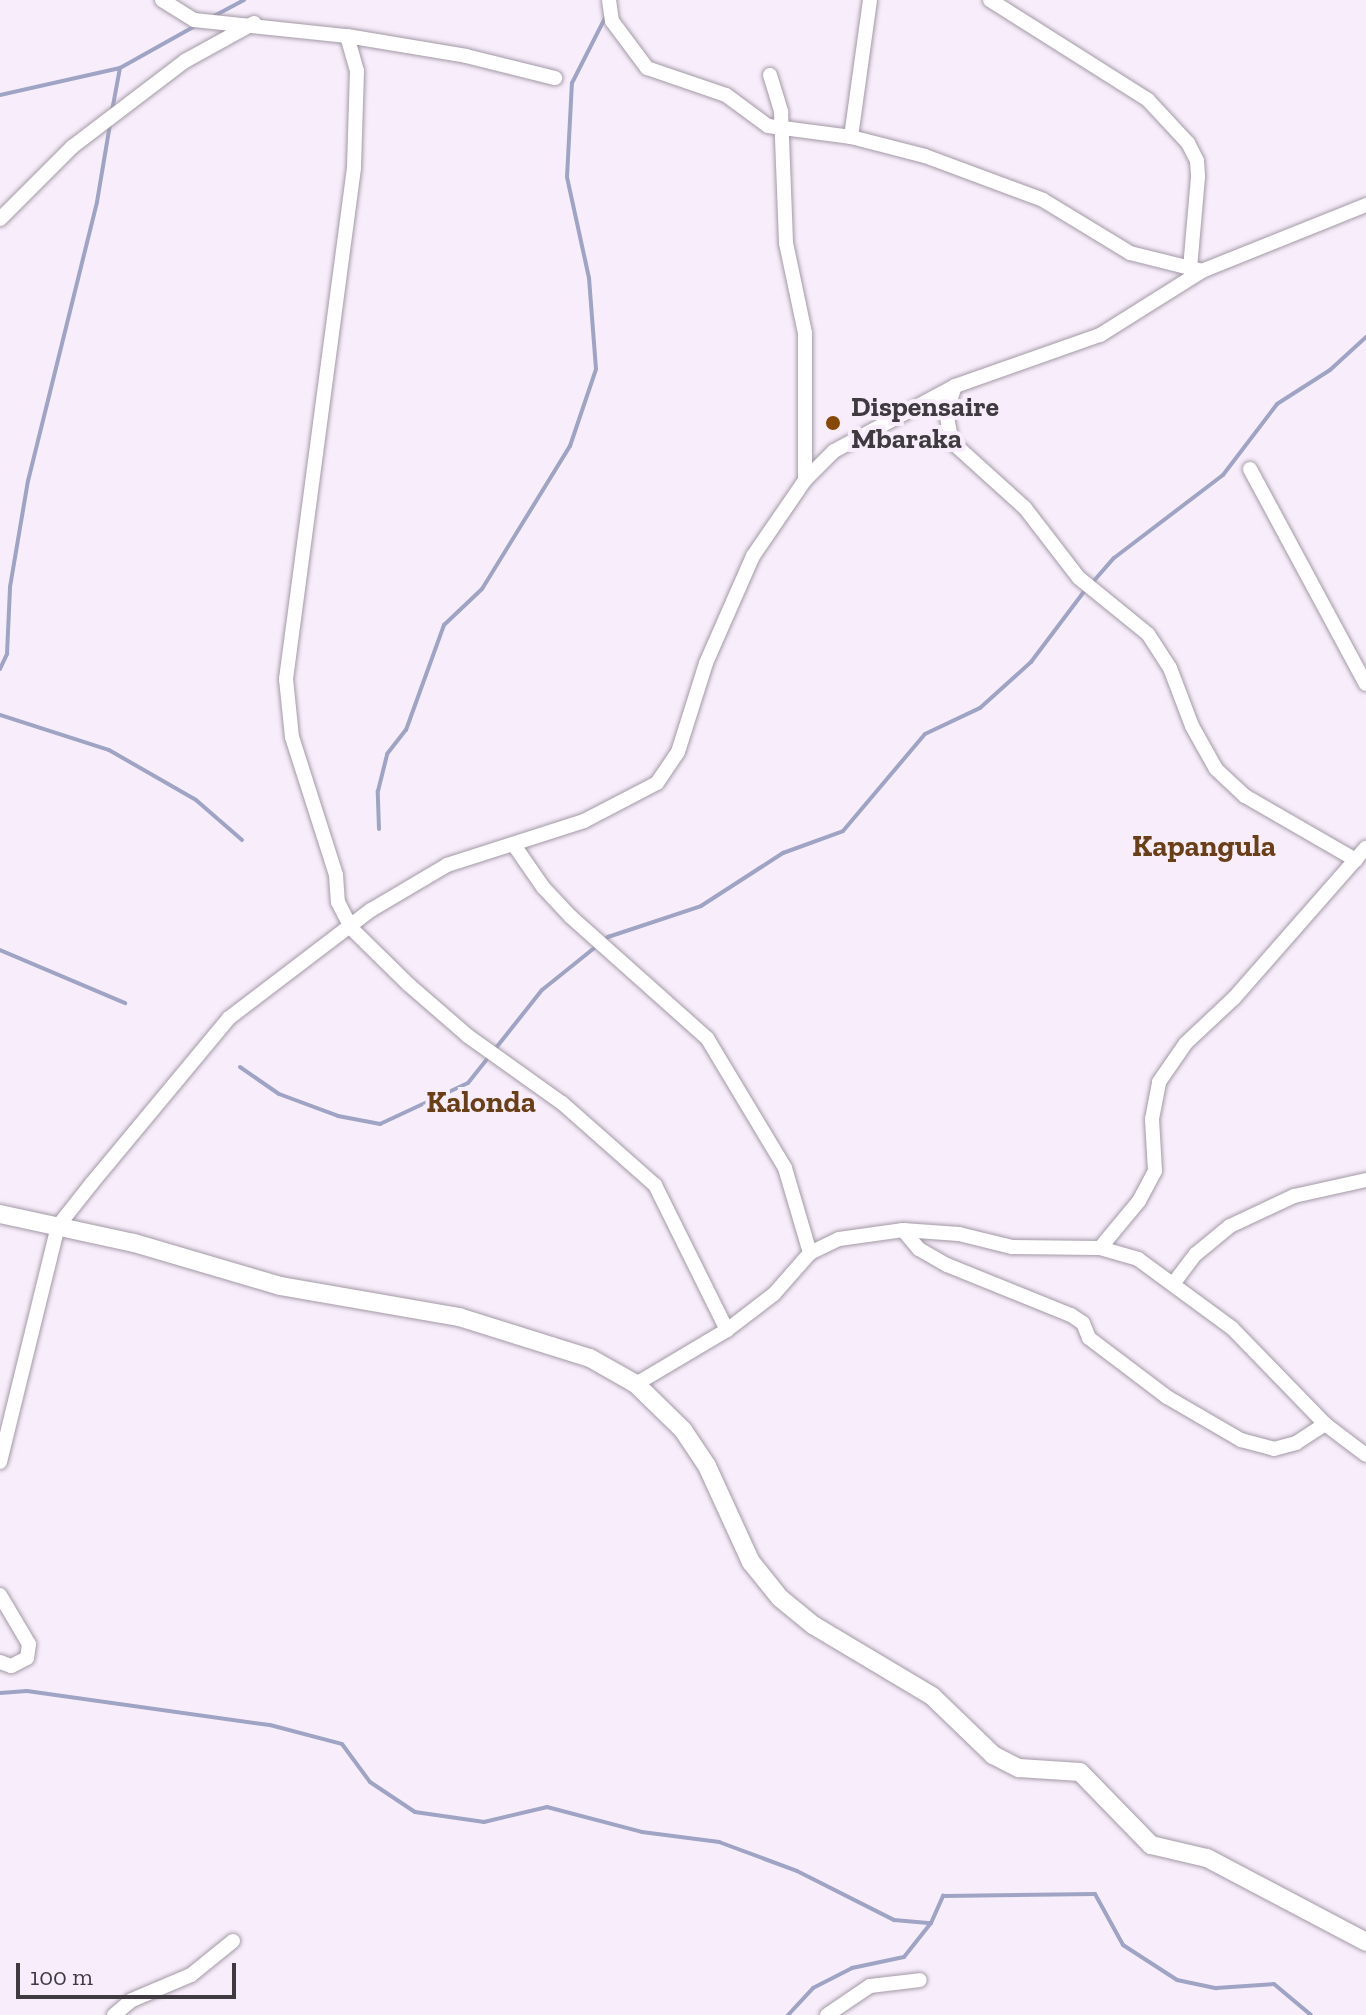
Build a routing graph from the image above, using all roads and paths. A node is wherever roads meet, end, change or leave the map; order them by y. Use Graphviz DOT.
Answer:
graph roads {
  1 [pos="162,0"];
  2 [pos="609,0"];
  3 [pos="870,0"];
  4 [pos="990,0"];
  5 [pos="255,23"];
  6 [pos="347,36"];
  7 [pos="770,75"];
  8 [pos="555,78"];
  9 [pos="780,131"];
  10 [pos="851,137"];
  11 [pos="1366,205"];
  12 [pos="0,219"];
  13 [pos="1196,269"];
  14 [pos="955,386"];
  15 [pos="1250,469"];
  16 [pos="805,480"];
  17 [pos="1366,684"];
  18 [pos="514,845"];
  19 [pos="1366,848"];
  20 [pos="1356,860"];
  21 [pos="351,928"];
  22 [pos="1366,1180"];
  23 [pos="0,1214"];
  24 [pos="58,1226"];
  25 [pos="903,1230"];
  26 [pos="1100,1248"];
  27 [pos="810,1253"];
  28 [pos="1173,1284"];
  29 [pos="727,1330"];
  30 [pos="636,1384"];
  31 [pos="1325,1424"];
  32 [pos="1366,1455"];
  33 [pos="0,1462"];
  34 [pos="0,1595"];
  35 [pos="0,1662"];
  36 [pos="233,1941"];
  37 [pos="1366,1942"];
  38 [pos="920,1980"];
  39 [pos="114,2015"];
  40 [pos="827,2015"];
  1 -- 5 [label="street"];
  2 -- 9 [label="street"];
  3 -- 10 [label="street"];
  4 -- 13 [label="street"];
  5 -- 6 [label="street"];
  5 -- 12 [label="street"];
  6 -- 8 [label="street"];
  6 -- 21 [label="street"];
  7 -- 9 [label="street"];
  9 -- 10 [label="street"];
  9 -- 16 [label="street"];
  10 -- 13 [label="street"];
  11 -- 13 [label="street"];
  13 -- 14 [label="street"];
  14 -- 16 [label="street"];
  14 -- 20 [label="street"];
  15 -- 17 [label="street"];
  16 -- 18 [label="street"];
  18 -- 21 [label="street"];
  18 -- 27 [label="street"];
  19 -- 20 [label="street"];
  20 -- 26 [label="street"];
  21 -- 24 [label="street"];
  21 -- 29 [label="street"];
  22 -- 28 [label="street"];
  23 -- 24 [label="street"];
  24 -- 30 [label="street"];
  24 -- 33 [label="street"];
  25 -- 26 [label="street"];
  25 -- 27 [label="street"];
  25 -- 31 [label="street"];
  26 -- 28 [label="street"];
  27 -- 29 [label="street"];
  28 -- 31 [label="street"];
  29 -- 30 [label="street"];
  30 -- 37 [label="street"];
  31 -- 32 [label="street"];
  34 -- 35 [label="street"];
  36 -- 39 [label="street"];
  38 -- 40 [label="street"];
}
